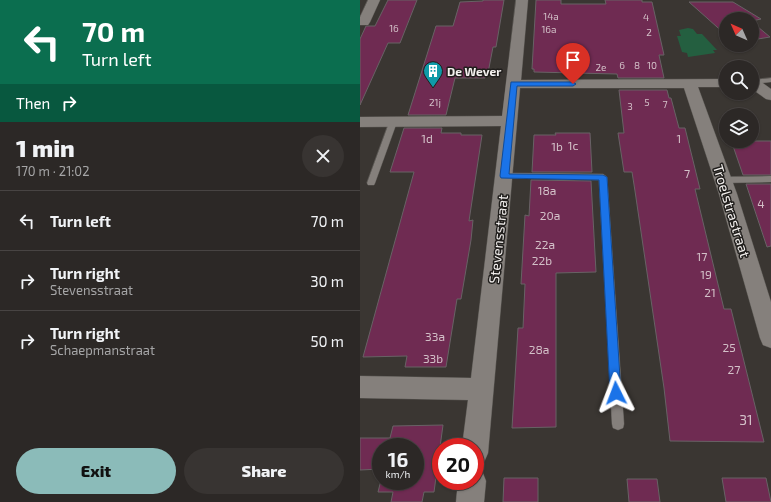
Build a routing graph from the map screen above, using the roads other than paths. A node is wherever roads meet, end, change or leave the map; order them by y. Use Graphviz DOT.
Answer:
graph roads {
  1 [pos="374,0"];
  2 [pos="522,0"];
  3 [pos="364,22"];
  4 [pos="771,80"];
  5 [pos="759,81"];
  6 [pos="719,83"];
  7 [pos="514,84"];
  8 [pos="690,84"];
  9 [pos="759,87"];
  10 [pos="771,96"];
  11 [pos="510,121"];
  12 [pos="360,122"];
  13 [pos="392,122"];
  14 [pos="504,176"];
  15 [pos="771,179"];
  16 [pos="723,180"];
  17 [pos="371,183"];
  18 [pos="771,338"];
  19 [pos="360,387"];
  20 [pos="481,390"];
  21 [pos="618,424"];
  22 [pos="476,438"];
  23 [pos="471,490"];
  24 [pos="470,502"];
  1 -- 3 [label="street"];
  2 -- 7 [label="street, Stevensstraat"];
  4 -- 5 [label="lane"];
  6 -- 8 [label="street"];
  7 -- 8 [label="street"];
  7 -- 11 [label="street, Stevensstraat"];
  8 -- 16 [label="street, Troelstrastraat"];
  9 -- 10 [label="street"];
  11 -- 13 [label="street"];
  11 -- 14 [label="street, Stevensstraat"];
  12 -- 13 [label="street"];
  13 -- 17 [label="lane"];
  14 -- 20 [label="street, Stevensstraat"];
  14 -- 21 [label="lane"];
  15 -- 16 [label="lane"];
  16 -- 18 [label="street, Troelstrastraat"];
  19 -- 20 [label="street"];
  20 -- 22 [label="street, Stevensstraat"];
  23 -- 24 [label="street"];
}
